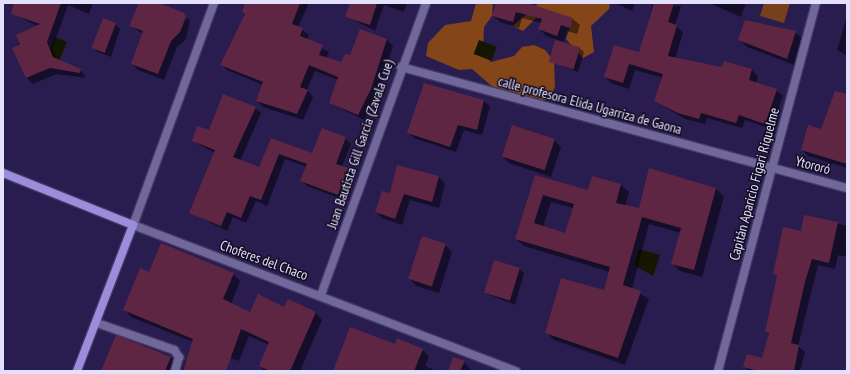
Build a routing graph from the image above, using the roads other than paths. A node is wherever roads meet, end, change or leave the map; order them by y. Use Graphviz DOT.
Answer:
graph roads {
  1 [pos="214,3"];
  2 [pos="426,3"];
  3 [pos="816,3"];
  4 [pos="401,67"];
  5 [pos="772,167"];
  6 [pos="3,173"];
  7 [pos="847,188"];
  8 [pos="133,225"];
  9 [pos="321,295"];
  10 [pos="97,323"];
  11 [pos="77,371"];
  12 [pos="175,371"];
  13 [pos="516,371"];
  14 [pos="718,371"];
  1 -- 8 [label="street"];
  2 -- 4 [label="street, Juan Bautista Gill Garcia (Zavala Cue)"];
  3 -- 5 [label="street, Capitán Aparicio Figari Riquelme"];
  4 -- 5 [label="street, calle profesora Elida Ugarriza de Gaona"];
  4 -- 9 [label="street, Juan Bautista Gill Garcia (Zavala Cue)"];
  5 -- 7 [label="street, Ytororó"];
  5 -- 14 [label="street, Capitán Aparicio Figari Riquelme"];
  6 -- 8 [label="main road, Choferes del Chaco"];
  8 -- 9 [label="street, Choferes del Chaco"];
  8 -- 10 [label="main road"];
  9 -- 13 [label="street, Choferes del Chaco"];
  10 -- 11 [label="main road"];
  10 -- 12 [label="street"];
}
